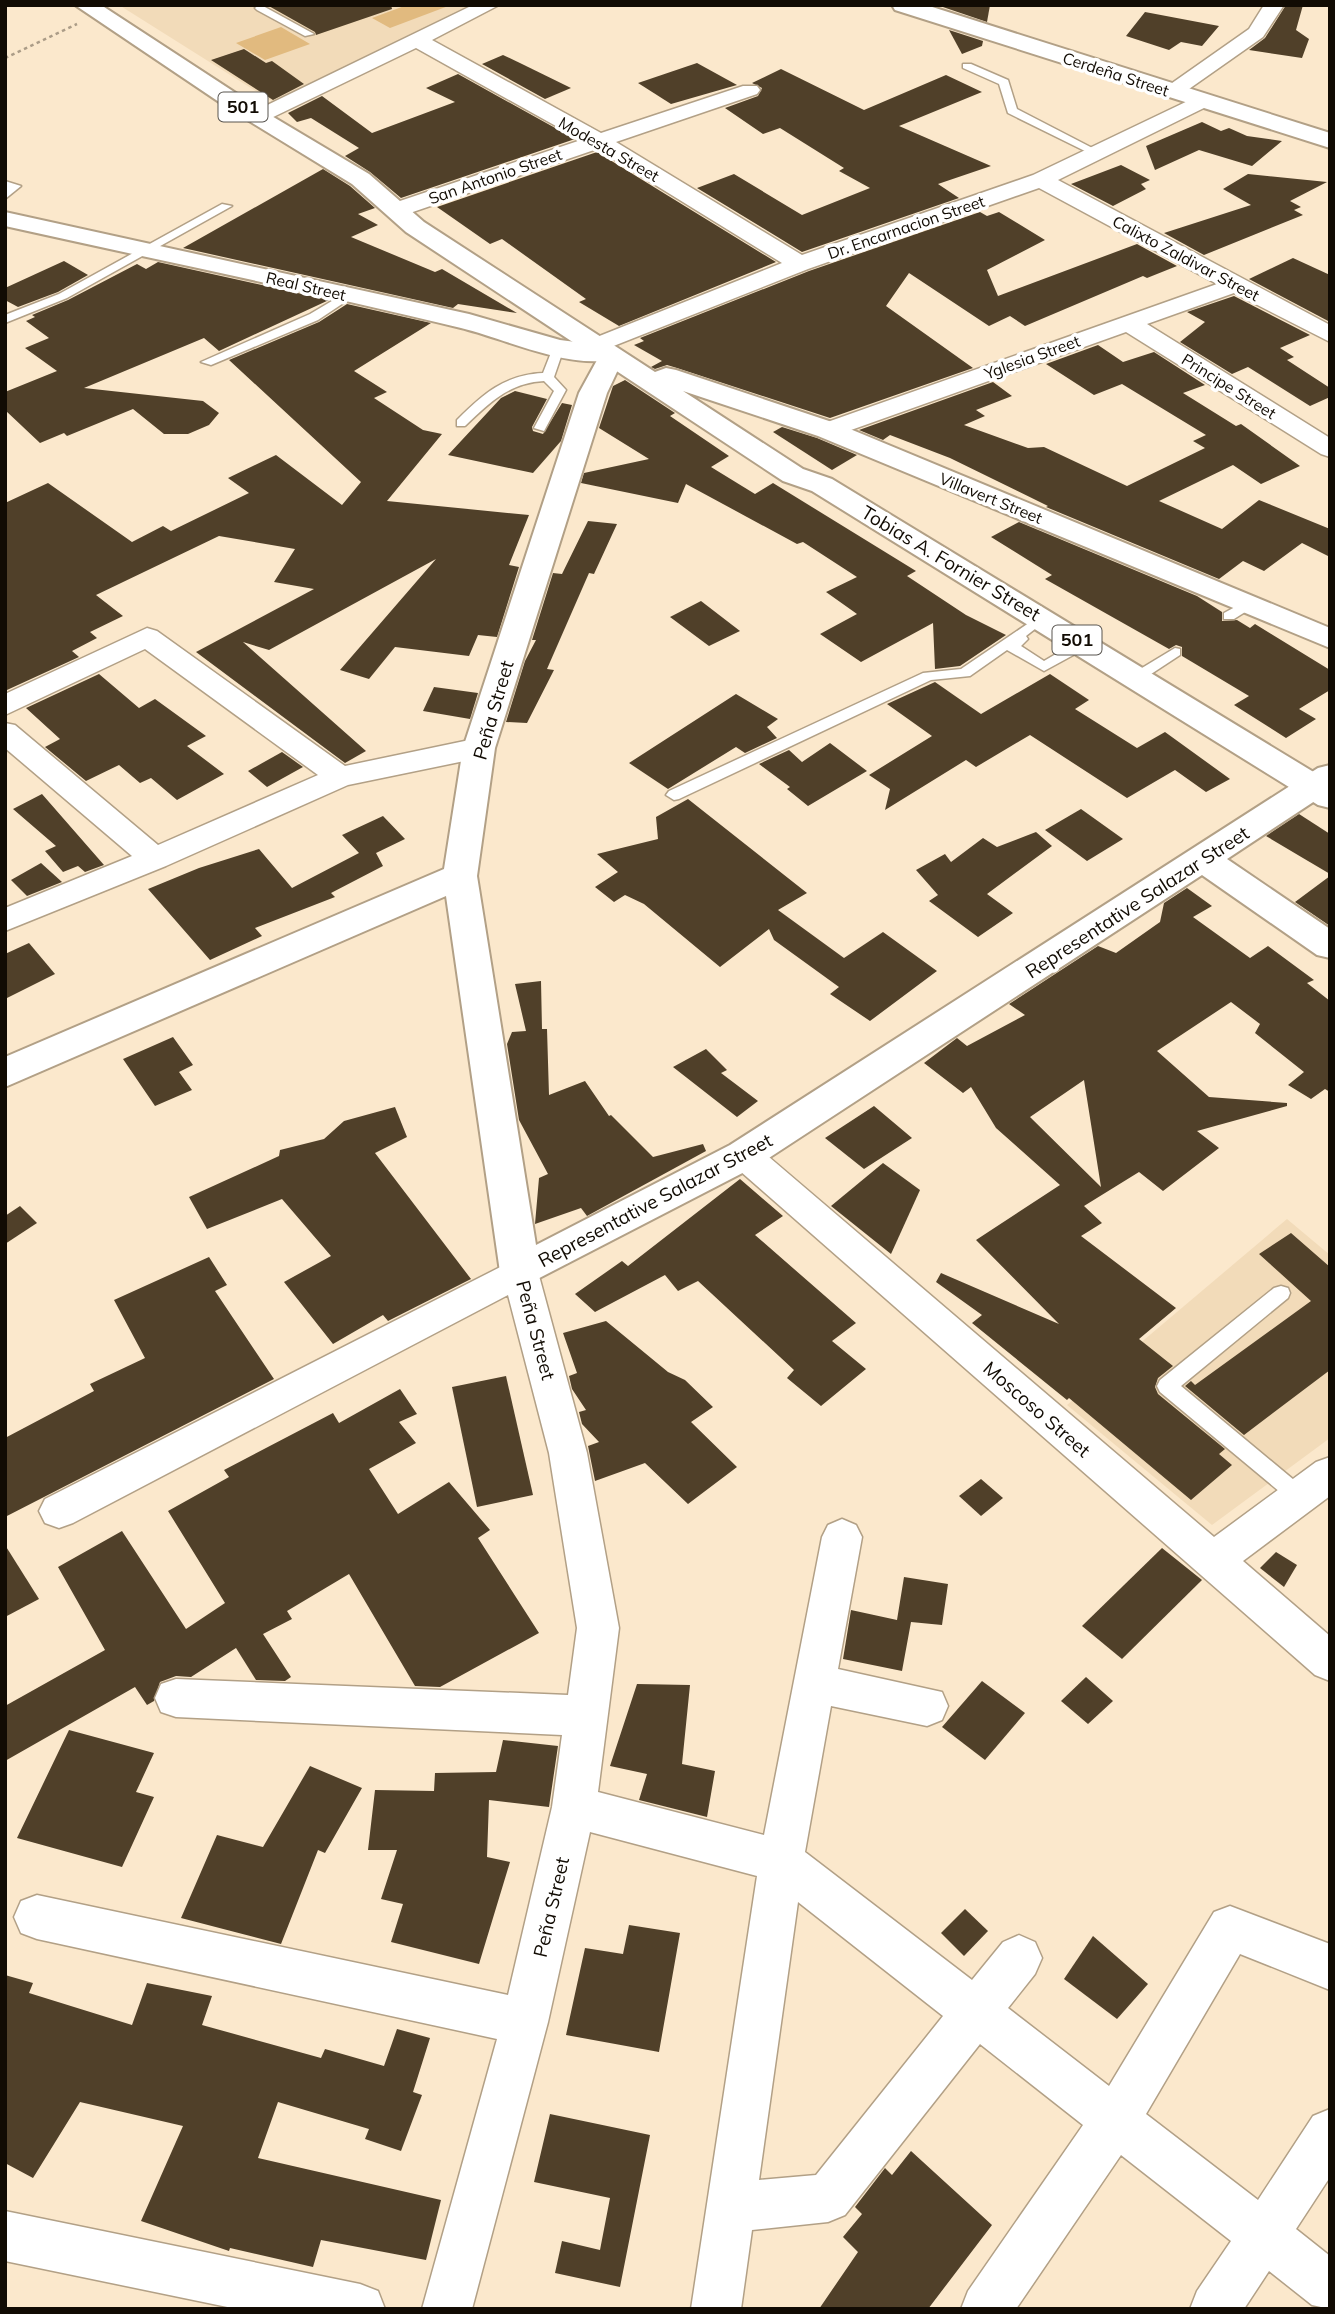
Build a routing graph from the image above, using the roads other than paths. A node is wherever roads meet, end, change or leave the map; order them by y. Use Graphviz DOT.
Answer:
graph roads {
  1 [pos="489,5"];
  2 [pos="903,5"];
  3 [pos="1274,5"];
  4 [pos="260,8"];
  5 [pos="93,9"];
  6 [pos="309,34"];
  7 [pos="415,39"];
  8 [pos="967,66"];
  9 [pos="750,90"];
  10 [pos="1172,92"];
  11 [pos="1201,102"];
  12 [pos="258,117"];
  13 [pos="599,141"];
  14 [pos="1330,141"];
  15 [pos="1097,153"];
  16 [pos="1041,180"];
  17 [pos="5,184"];
  18 [pos="5,196"];
  19 [pos="226,206"];
  20 [pos="399,209"];
  21 [pos="5,219"];
  22 [pos="149,250"];
  23 [pos="800,264"];
  24 [pos="1236,285"];
  25 [pos="347,296"];
  26 [pos="549,310"];
  27 [pos="5,319"];
  28 [pos="469,322"];
  29 [pos="1128,323"];
  30 [pos="1330,335"];
  31 [pos="558,348"];
  32 [pos="608,351"];
  33 [pos="207,362"];
  34 [pos="648,370"];
  35 [pos="547,377"];
  36 [pos="461,423"];
  37 [pos="540,429"];
  38 [pos="828,430"];
  39 [pos="1330,449"];
  40 [pos="822,485"];
  41 [pos="1044,620"];
  42 [pos="1330,639"];
  43 [pos="1083,644"];
  44 [pos="1175,652"];
  45 [pos="1137,677"];
  46 [pos="5,706"];
  47 [pos="5,732"];
  48 [pos="479,748"];
  49 [pos="340,777"];
  50 [pos="1324,787"];
  51 [pos="674,795"];
  52 [pos="155,859"];
  53 [pos="1204,860"];
  54 [pos="460,876"];
  55 [pos="5,920"];
  56 [pos="1330,947"];
  57 [pos="5,1073"];
  58 [pos="744,1155"];
  59 [pos="520,1272"];
  60 [pos="1281,1293"];
  61 [pos="1314,1485"];
  62 [pos="60,1511"];
  63 [pos="842,1537"];
  64 [pos="1212,1560"];
  65 [pos="1330,1662"];
  66 [pos="814,1682"];
  67 [pos="176,1698"];
  68 [pos="927,1706"];
  69 [pos="586,1716"];
  70 [pos="574,1807"];
  71 [pos="780,1861"];
  72 [pos="37,1917"];
  73 [pos="1019,1958"];
  74 [pos="1330,1967"];
  75 [pos="976,2012"];
  76 [pos="525,2022"];
  77 [pos="1115,2120"];
  78 [pos="1330,2133"];
  79 [pos="731,2207"];
  80 [pos="1263,2235"];
  81 [pos="5,2236"];
  82 [pos="1330,2287"];
  83 [pos="360,2309"];
  84 [pos="447,2309"];
  85 [pos="716,2309"];
  86 [pos="986,2309"];
  87 [pos="1215,2309"];
  1 -- 7 [label="street"];
  2 -- 10 [label="main road, Cerdeña Street"];
  3 -- 10 [label="street"];
  4 -- 6 [label="lane"];
  5 -- 12 [label="main road, Tobias A. Fornier Street / 501"];
  7 -- 12 [label="street"];
  7 -- 13 [label="street, Modesta Street"];
  8 -- 15 [label="lane"];
  9 -- 13 [label="street, San Antonio Street"];
  10 -- 11 [label="main road, Cerdeña Street"];
  11 -- 14 [label="main road, Cerdeña Street"];
  11 -- 15 [label="street, Dr. Encarnacion Street"];
  12 -- 20 [label="main road, Tobias A. Fornier Street / 501"];
  13 -- 20 [label="street, San Antonio Street"];
  13 -- 23 [label="street, Modesta Street"];
  15 -- 16 [label="street, Dr. Encarnacion Street"];
  16 -- 23 [label="street, Dr. Encarnacion Street"];
  16 -- 24 [label="street, Calixto Zaldivar Street"];
  17 -- 18 [label="lane"];
  19 -- 22 [label="lane"];
  20 -- 26 [label="main road, Tobias A. Fornier Street / 501"];
  21 -- 22 [label="main road, Real Street"];
  22 -- 25 [label="main road, Real Street"];
  22 -- 27 [label="lane"];
  23 -- 32 [label="street, Dr. Encarnacion Street"];
  24 -- 29 [label="street, Yglesia Street"];
  24 -- 30 [label="street, Calixto Zaldivar Street"];
  25 -- 28 [label="main road, Real Street"];
  25 -- 33 [label="lane"];
  26 -- 28 [label="main road"];
  26 -- 32 [label="main road, Tobias A. Fornier Street / 501"];
  28 -- 31 [label="main road, Real Street"];
  29 -- 38 [label="street, Yglesia Street"];
  29 -- 39 [label="street, Principe Street"];
  31 -- 32 [label="main road, Real Street"];
  31 -- 35 [label="lane"];
  32 -- 34 [label="main road, Tobias A. Fornier Street / 501"];
  32 -- 40 [label="main road, Tobias A. Fornier Street / 501"];
  32 -- 48 [label="main road, Peña Street"];
  34 -- 38 [label="main road, Villavert Street"];
  34 -- 40 [label="main road, Tobias A. Fornier Street / 501"];
  35 -- 36 [label="lane"];
  35 -- 37 [label="lane"];
  38 -- 42 [label="main road, Villavert Street"];
  40 -- 41 [label="main road, Tobias A. Fornier Street / 501"];
  41 -- 43 [label="main road, Tobias A. Fornier Street / 501"];
  41 -- 43 [label="lane"];
  41 -- 51 [label="lane"];
  43 -- 45 [label="main road, Tobias A. Fornier Street / 501"];
  44 -- 45 [label="lane"];
  45 -- 50 [label="main road, Tobias A. Fornier Street / 501"];
  46 -- 49 [label="street"];
  47 -- 52 [label="street"];
  48 -- 49 [label="street"];
  48 -- 54 [label="main road, Peña Street"];
  49 -- 52 [label="street"];
  50 -- 53 [label="main road, Representative Salazar Street"];
  52 -- 55 [label="street"];
  53 -- 56 [label="main road"];
  53 -- 58 [label="main road, Representative Salazar Street"];
  54 -- 57 [label="main road"];
  54 -- 59 [label="main road, Peña Street"];
  58 -- 59 [label="main road, Representative Salazar Street"];
  58 -- 64 [label="street, Moscoso Street"];
  59 -- 62 [label="street, Representative Salazar Street"];
  59 -- 69 [label="street, Peña Street"];
  60 -- 61 [label="lane"];
  61 -- 64 [label="street"];
  63 -- 66 [label="street"];
  64 -- 65 [label="street, Moscoso Street"];
  66 -- 68 [label="street"];
  66 -- 71 [label="street"];
  67 -- 69 [label="street"];
  69 -- 70 [label="street, Peña Street"];
  70 -- 71 [label="street"];
  70 -- 76 [label="street, Peña Street"];
  71 -- 75 [label="street"];
  71 -- 79 [label="street"];
  72 -- 76 [label="street"];
  73 -- 75 [label="street"];
  74 -- 77 [label="street"];
  75 -- 77 [label="street"];
  75 -- 79 [label="street"];
  76 -- 84 [label="street, Peña Street"];
  77 -- 80 [label="street"];
  77 -- 86 [label="street"];
  78 -- 80 [label="street"];
  79 -- 85 [label="street"];
  80 -- 82 [label="street"];
  80 -- 87 [label="street"];
  81 -- 83 [label="street"];
}
